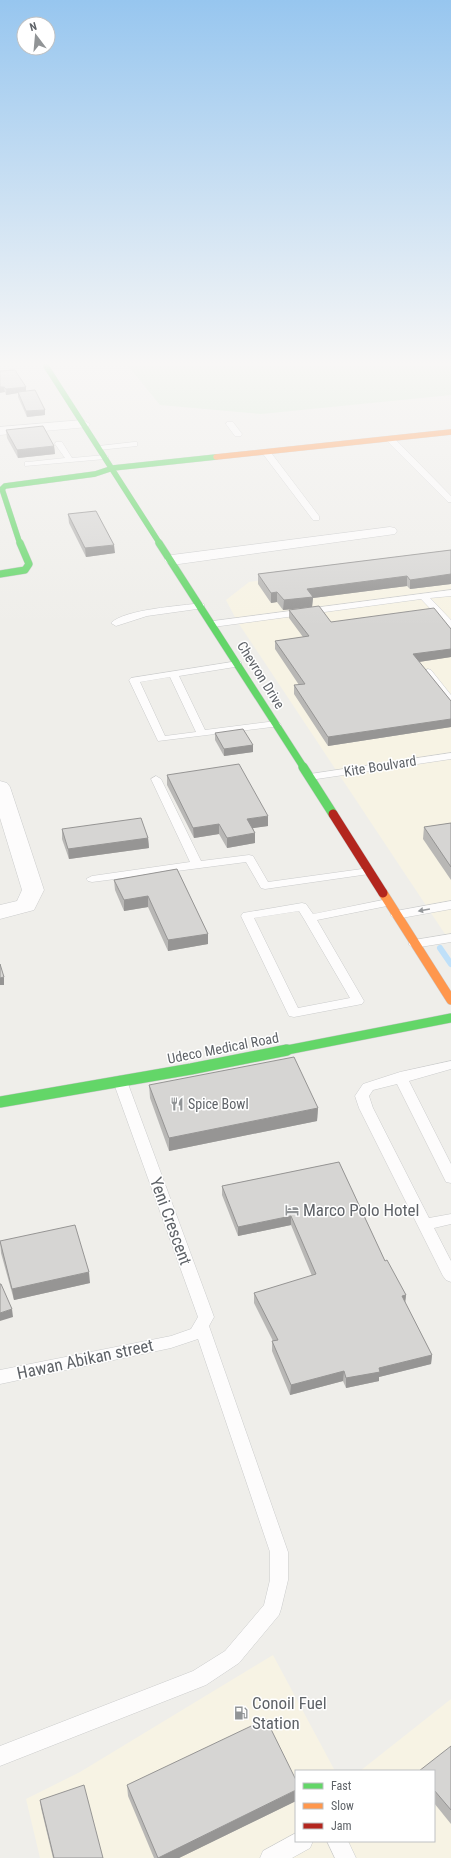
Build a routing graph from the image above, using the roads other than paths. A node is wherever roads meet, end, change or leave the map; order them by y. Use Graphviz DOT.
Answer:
graph roads {
  1 [pos="266,452"];
  2 [pos="65,453"];
  3 [pos="102,453"];
  4 [pos="259,453"];
  5 [pos="404,453"];
  6 [pos="105,457"];
  7 [pos="70,460"];
  8 [pos="28,464"];
  9 [pos="113,468"];
  10 [pos="7,484"];
  11 [pos="451,500"];
  12 [pos="316,518"];
  13 [pos="390,531"];
  14 [pos="172,560"];
  15 [pos="0,574"];
  16 [pos="451,593"];
  17 [pos="424,597"];
  18 [pos="201,606"];
  19 [pos="116,623"];
  20 [pos="213,624"];
  21 [pos="451,625"];
  22 [pos="238,664"];
  23 [pos="428,672"];
  24 [pos="173,674"];
  25 [pos="451,701"];
  26 [pos="276,724"];
  27 [pos="202,734"];
  28 [pos="451,756"];
  29 [pos="310,777"];
  30 [pos="156,779"];
  31 [pos="0,787"];
  32 [pos="197,865"];
  33 [pos="369,871"];
  34 [pos="92,879"];
  35 [pos="388,903"];
  36 [pos="451,905"];
  37 [pos="0,912"];
  38 [pos="396,915"];
  39 [pos="310,918"];
  40 [pos="451,938"];
  41 [pos="414,944"];
  42 [pos="451,1000"];
  43 [pos="451,1018"];
  44 [pos="451,1065"];
  45 [pos="400,1077"];
  46 [pos="120,1081"];
  47 [pos="0,1102"];
  48 [pos="451,1178"];
  49 [pos="451,1219"];
  50 [pos="425,1226"];
  51 [pos="451,1276"];
  52 [pos="201,1325"];
  53 [pos="0,1377"];
  54 [pos="0,1756"];
  55 [pos="301,1842"];
  56 [pos="338,1842"];
  57 [pos="270,1858"];
  58 [pos="346,1858"];
  1 -- 12 [label="lane"];
  2 -- 7 [label="lane"];
  3 -- 6 [label="main road, Chevron Drive"];
  4 -- 9 [label="main road"];
  5 -- 11 [label="lane"];
  6 -- 7 [label="lane"];
  6 -- 9 [label="main road, Chevron Drive"];
  7 -- 8 [label="lane"];
  9 -- 10 [label="main road"];
  9 -- 14 [label="main road, Chevron Drive"];
  10 -- 15 [label="main road"];
  13 -- 14 [label="street"];
  14 -- 18 [label="main road, Chevron Drive"];
  16 -- 17 [label="lane"];
  17 -- 20 [label="lane"];
  17 -- 21 [label="lane"];
  18 -- 19 [label="lane"];
  18 -- 20 [label="main road, Chevron Drive"];
  20 -- 22 [label="main road, Chevron Drive"];
  22 -- 24 [label="lane"];
  22 -- 26 [label="main road, Chevron Drive"];
  23 -- 25 [label="lane"];
  24 -- 27 [label="lane"];
  24 -- 27 [label="lane"];
  26 -- 27 [label="lane"];
  26 -- 29 [label="main road, Chevron Drive"];
  28 -- 29 [label="lane, Kite Boulvard"];
  29 -- 33 [label="main road, Chevron Drive"];
  30 -- 32 [label="lane"];
  31 -- 37 [label="street"];
  32 -- 33 [label="lane"];
  32 -- 34 [label="lane"];
  33 -- 35 [label="main road, Chevron Drive"];
  35 -- 38 [label="main road, Chevron Drive"];
  35 -- 39 [label="lane"];
  36 -- 38 [label="lane, one-way"];
  38 -- 41 [label="main road, Chevron Drive"];
  39 -- 39 [label="lane"];
  40 -- 41 [label="lane"];
  41 -- 42 [label="main road, Chevron Drive"];
  43 -- 46 [label="main road, Udeco Medical Road"];
  44 -- 45 [label="lane"];
  45 -- 48 [label="lane"];
  45 -- 50 [label="lane"];
  46 -- 47 [label="main road, Udeco Medical Road"];
  46 -- 52 [label="lane, Yeni Crescent"];
  49 -- 50 [label="lane"];
  50 -- 51 [label="lane"];
  52 -- 53 [label="lane, Hawan Abikan street"];
  52 -- 54 [label="lane"];
  55 -- 57 [label="lane"];
  56 -- 58 [label="lane"];
}
